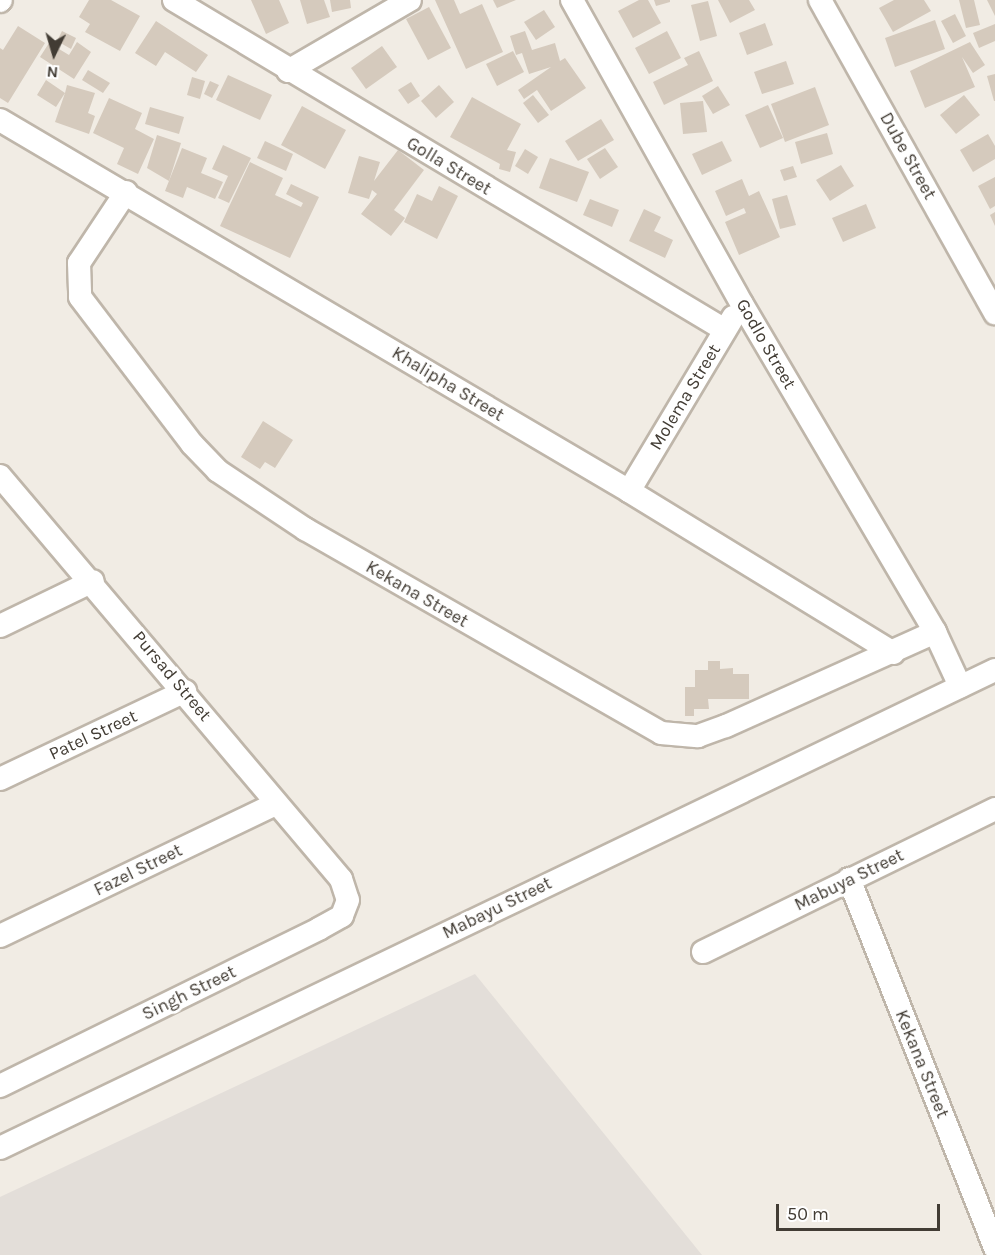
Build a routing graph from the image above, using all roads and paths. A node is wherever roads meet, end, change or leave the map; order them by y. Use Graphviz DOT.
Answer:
graph roads {
  1 [pos="174,0"];
  2 [pos="410,0"];
  3 [pos="572,0"];
  4 [pos="820,0"];
  5 [pos="288,71"];
  6 [pos="0,120"];
  7 [pos="126,192"];
  8 [pos="742,303"];
  9 [pos="995,312"];
  10 [pos="725,330"];
  11 [pos="0,476"];
  12 [pos="629,491"];
  13 [pos="93,581"];
  14 [pos="0,626"];
  15 [pos="935,632"];
  16 [pos="894,653"];
  17 [pos="995,670"];
  18 [pos="960,686"];
  19 [pos="185,691"];
  20 [pos="0,779"];
  21 [pos="276,804"];
  22 [pos="995,809"];
  23 [pos="342,879"];
  24 [pos="849,879"];
  25 [pos="0,936"];
  26 [pos="703,952"];
  27 [pos="0,1086"];
  28 [pos="0,1148"];
  29 [pos="995,1248"];
  1 -- 5 [label="street, Golla Street"];
  2 -- 5 [label="street"];
  3 -- 8 [label="street, Godlo Street"];
  4 -- 9 [label="street, Dube Street"];
  5 -- 10 [label="street, Golla Street"];
  6 -- 7 [label="street, Khalipha Street"];
  7 -- 12 [label="street, Khalipha Street"];
  7 -- 16 [label="street, Kekana Street"];
  8 -- 10 [label="street, Molema Street"];
  8 -- 15 [label="street, Godlo Street"];
  10 -- 12 [label="street, Molema Street"];
  11 -- 13 [label="street, Pursad Street"];
  12 -- 16 [label="street, Khalipha Street"];
  13 -- 14 [label="street"];
  13 -- 19 [label="street, Pursad Street"];
  15 -- 16 [label="street, Kekana Street"];
  15 -- 18 [label="street, Godlo Street"];
  17 -- 18 [label="street, Mabayu Street"];
  18 -- 28 [label="street, Mabayu Street"];
  19 -- 20 [label="street, Patel Street"];
  19 -- 21 [label="street, Pursad Street"];
  21 -- 23 [label="street, Pursad Street"];
  21 -- 25 [label="street, Fazel Street"];
  22 -- 24 [label="street, Mabuya Street"];
  23 -- 27 [label="street, Singh Street"];
  24 -- 26 [label="street, Mabuya Street"];
  24 -- 29 [label="street, Kekana Street"];
}
